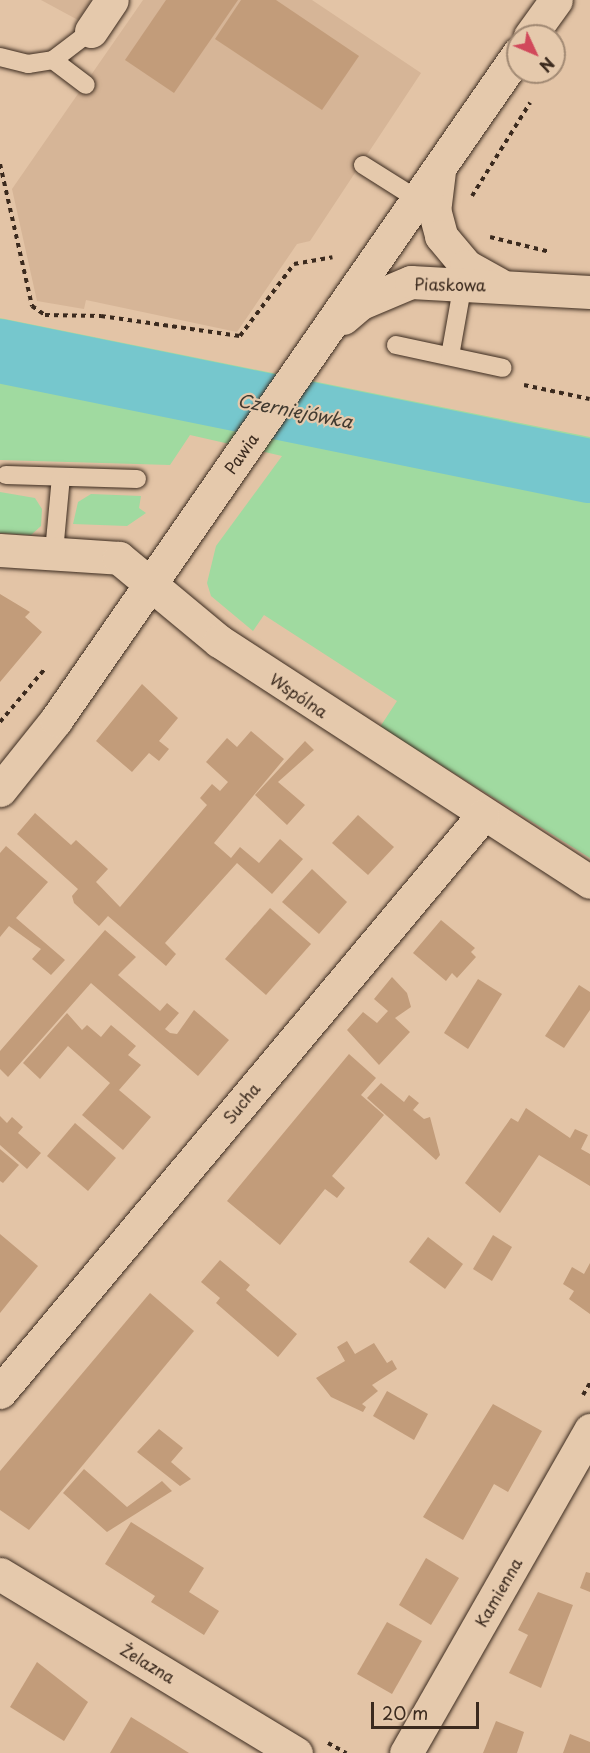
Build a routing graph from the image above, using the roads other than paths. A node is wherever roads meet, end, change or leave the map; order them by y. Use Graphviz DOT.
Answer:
graph roads {
  1 [pos="112,0"];
  2 [pos="555,0"];
  3 [pos="538,24"];
  4 [pos="91,31"];
  5 [pos="0,57"];
  6 [pos="53,60"];
  7 [pos="506,71"];
  8 [pos="86,85"];
  9 [pos="441,163"];
  10 [pos="363,165"];
  11 [pos="417,199"];
  12 [pos="463,284"];
  13 [pos="498,284"];
  14 [pos="590,292"];
  15 [pos="317,345"];
  16 [pos="396,345"];
  17 [pos="450,356"];
  18 [pos="502,368"];
  19 [pos="6,475"];
  20 [pos="61,477"];
  21 [pos="137,479"];
  22 [pos="0,550"];
  23 [pos="54,552"];
  24 [pos="151,584"];
  25 [pos="0,790"];
  26 [pos="483,815"];
  27 [pos="590,882"];
  28 [pos="0,1392"];
  29 [pos="590,1430"];
  30 [pos="0,1574"];
  31 [pos="296,1753"];
  32 [pos="406,1753"];
  1 -- 4 [label="street"];
  2 -- 3 [label="street"];
  4 -- 6 [label="lane"];
  5 -- 6 [label="lane"];
  6 -- 8 [label="lane"];
  7 -- 9 [label="street, Pawia"];
  9 -- 11 [label="street, Pawia"];
  9 -- 13 [label="street"];
  10 -- 11 [label="lane"];
  11 -- 15 [label="street, Pawia"];
  12 -- 13 [label="street, Piaskowa"];
  12 -- 15 [label="street, Piaskowa"];
  12 -- 17 [label="lane"];
  13 -- 14 [label="street, Piaskowa"];
  15 -- 24 [label="street, Pawia"];
  16 -- 17 [label="lane"];
  17 -- 18 [label="lane"];
  19 -- 20 [label="lane"];
  20 -- 21 [label="lane"];
  20 -- 23 [label="lane"];
  22 -- 23 [label="street, Wspólna"];
  23 -- 24 [label="street, Wspólna"];
  24 -- 25 [label="street, Pawia"];
  24 -- 26 [label="street, Wspólna"];
  26 -- 27 [label="street, Wspólna"];
  26 -- 28 [label="street, Sucha"];
  29 -- 32 [label="street, Kamienna"];
  30 -- 31 [label="street, Żelazna"];
}
